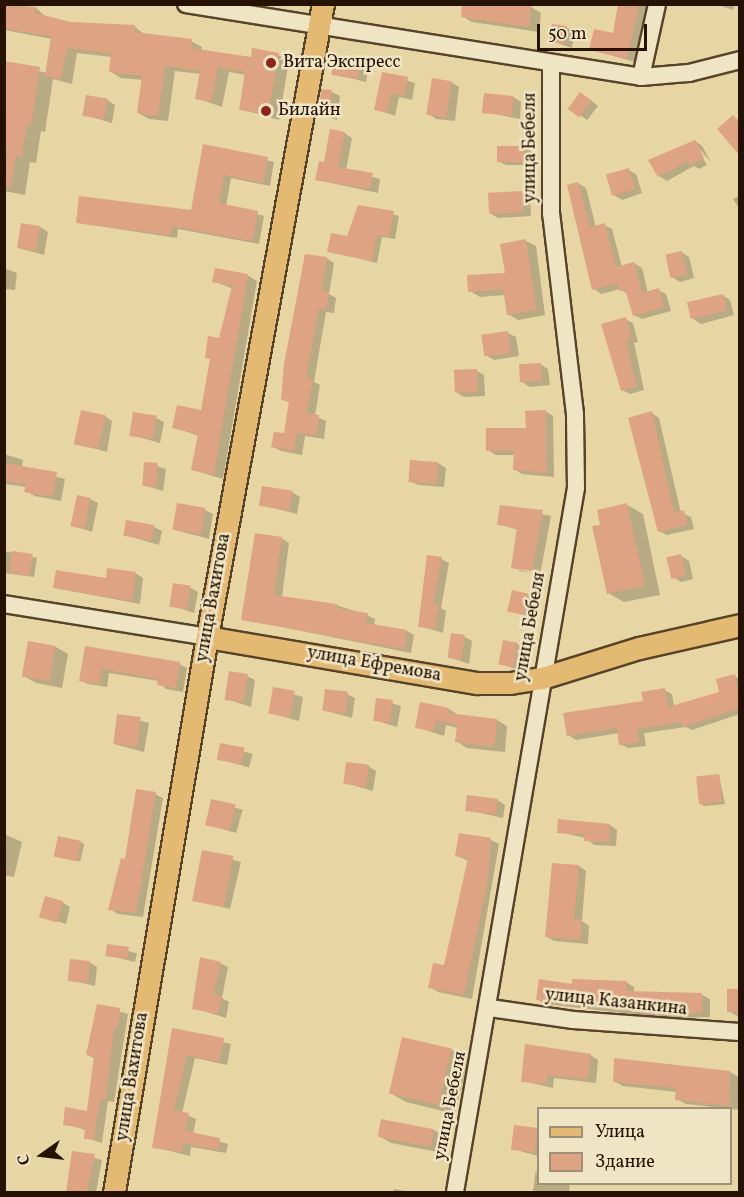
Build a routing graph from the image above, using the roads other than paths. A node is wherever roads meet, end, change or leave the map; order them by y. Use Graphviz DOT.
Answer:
graph roads {
  1 [pos="186,4"];
  2 [pos="323,4"];
  3 [pos="657,4"];
  4 [pos="318,27"];
  5 [pos="740,60"];
  6 [pos="551,64"];
  7 [pos="641,77"];
  8 [pos="4,604"];
  9 [pos="740,625"];
  10 [pos="207,637"];
  11 [pos="542,678"];
  12 [pos="490,1008"];
  13 [pos="740,1032"];
  14 [pos="114,1192"];
  15 [pos="455,1192"];
  1 -- 4 [label="street"];
  2 -- 4 [label="main road, улица Вахитова"];
  3 -- 7 [label="street"];
  4 -- 6 [label="street"];
  4 -- 10 [label="main road, улица Вахитова"];
  5 -- 7 [label="street"];
  6 -- 7 [label="street"];
  6 -- 11 [label="street, улица Бебеля"];
  8 -- 10 [label="street, улица Ефремова"];
  9 -- 11 [label="main road, улица Ефремова"];
  10 -- 11 [label="main road, улица Ефремова"];
  10 -- 14 [label="main road, улица Вахитова"];
  11 -- 12 [label="street, улица Бебеля"];
  12 -- 13 [label="street, улица Казанкина"];
  12 -- 15 [label="street, улица Бебеля"];
}
